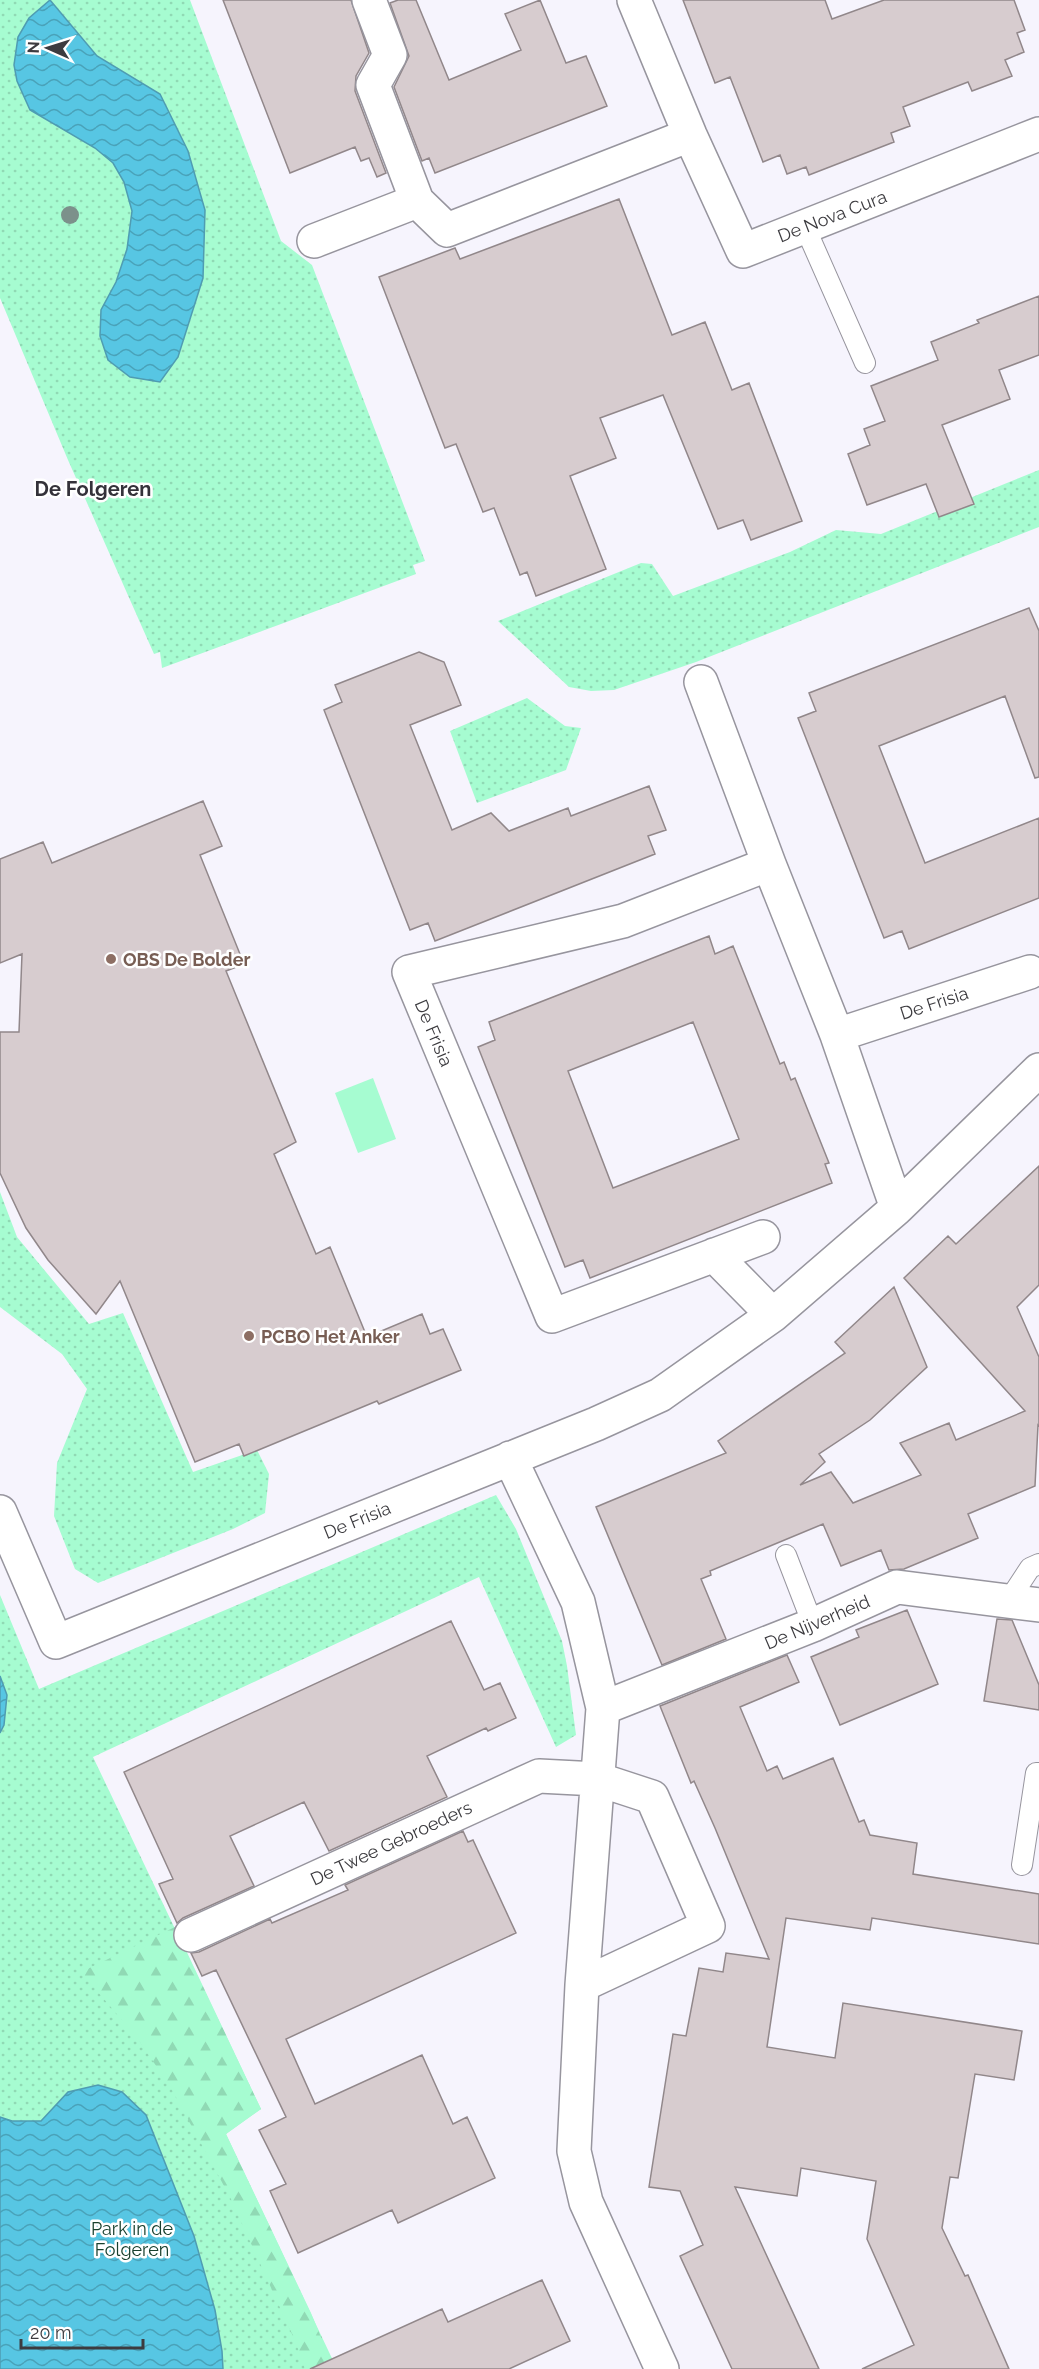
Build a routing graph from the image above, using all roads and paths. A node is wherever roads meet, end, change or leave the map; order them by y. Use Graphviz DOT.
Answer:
graph roads {
  1 [pos="369,0"];
  2 [pos="634,0"];
  3 [pos="1039,134"];
  4 [pos="690,135"];
  5 [pos="417,201"];
  6 [pos="806,227"];
  7 [pos="314,241"];
  8 [pos="864,363"];
  9 [pos="700,682"];
  10 [pos="769,864"];
  11 [pos="1030,972"];
  12 [pos="837,1035"];
  13 [pos="1039,1070"];
  14 [pos="897,1208"];
  15 [pos="763,1237"];
  16 [pos="714,1255"];
  17 [pos="773,1315"];
  18 [pos="510,1458"];
  19 [pos="0,1512"];
  20 [pos="786,1555"];
  21 [pos="1039,1564"];
  22 [pos="1024,1603"];
  23 [pos="813,1625"];
  24 [pos="603,1708"];
  25 [pos="1039,1773"];
  26 [pos="597,1779"];
  27 [pos="1022,1864"];
  28 [pos="191,1935"];
  29 [pos="582,1985"];
  30 [pos="662,2369"];
  1 -- 5 [label="street"];
  2 -- 4 [label="street, De Nova Cura"];
  3 -- 6 [label="street, De Nova Cura"];
  4 -- 5 [label="street"];
  4 -- 6 [label="street, De Nova Cura"];
  5 -- 7 [label="street"];
  6 -- 8 [label="lane"];
  9 -- 10 [label="street"];
  10 -- 12 [label="street"];
  10 -- 16 [label="street, De Frisia"];
  11 -- 12 [label="street, De Frisia"];
  12 -- 14 [label="street"];
  13 -- 14 [label="street, De Frisia"];
  14 -- 17 [label="street, De Frisia"];
  15 -- 16 [label="street, De Frisia"];
  16 -- 17 [label="street"];
  17 -- 18 [label="street, De Frisia"];
  18 -- 19 [label="street, De Frisia"];
  18 -- 24 [label="street"];
  20 -- 23 [label="lane"];
  21 -- 22 [label="lane"];
  22 -- 23 [label="street, De Nijverheid"];
  23 -- 24 [label="street, De Nijverheid"];
  24 -- 26 [label="street"];
  25 -- 27 [label="lane"];
  26 -- 28 [label="street, De Twee Gebroeders"];
  26 -- 29 [label="street"];
  26 -- 29 [label="street, De Twee Gebroeders"];
  29 -- 30 [label="street"];
}
